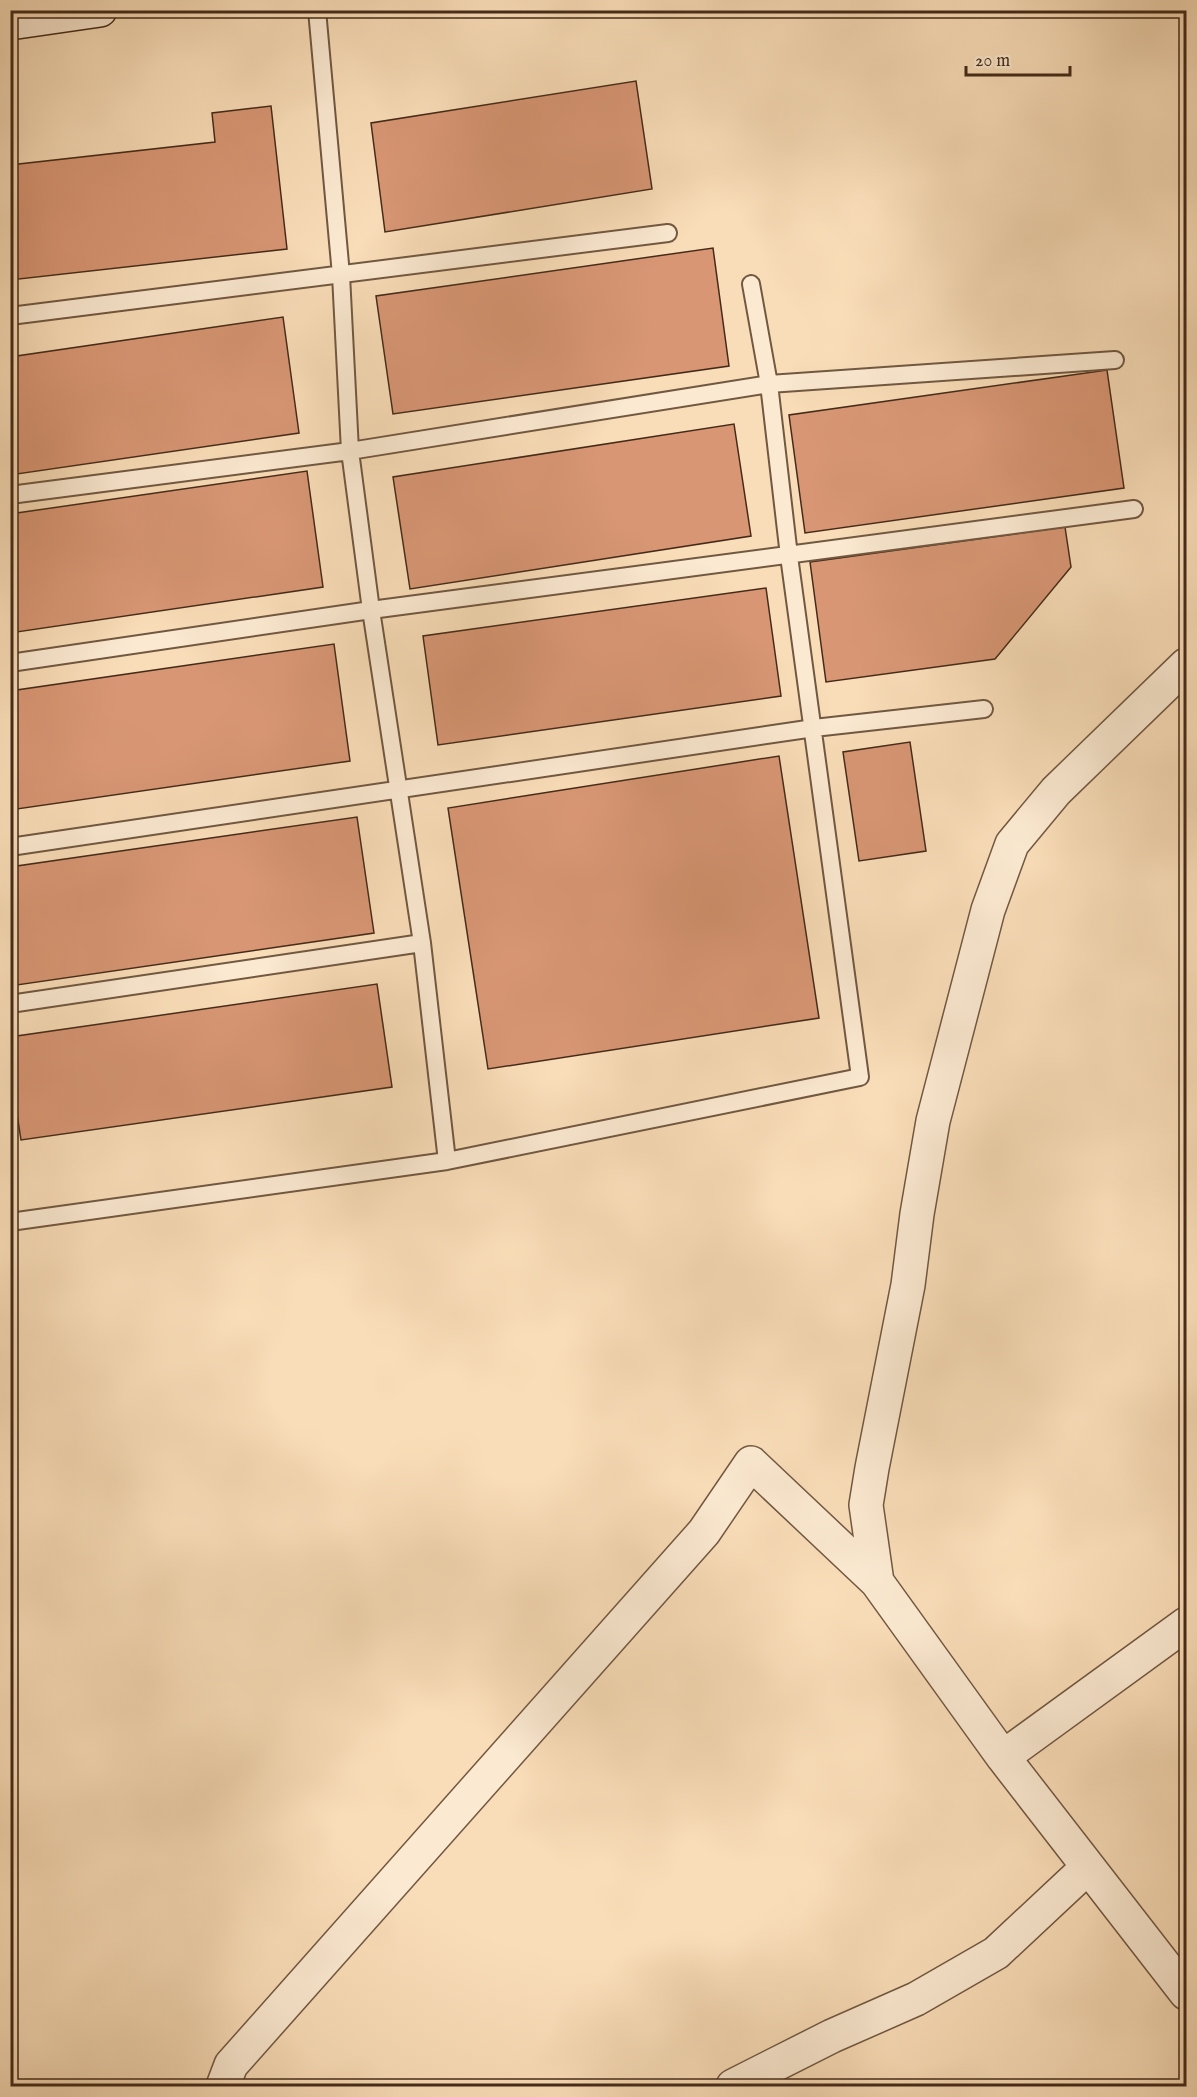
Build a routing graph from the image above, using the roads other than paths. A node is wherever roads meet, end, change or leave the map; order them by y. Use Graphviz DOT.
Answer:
graph roads {
  1 [pos="100,10"];
  2 [pos="317,10"];
  3 [pos="10,23"];
  4 [pos="668,233"];
  5 [pos="341,275"];
  6 [pos="751,284"];
  7 [pos="10,316"];
  8 [pos="1115,360"];
  9 [pos="769,384"];
  10 [pos="351,451"];
  11 [pos="10,495"];
  12 [pos="1134,509"];
  13 [pos="789,556"];
  14 [pos="371,610"];
  15 [pos="10,663"];
  16 [pos="1186,665"];
  17 [pos="984,709"];
  18 [pos="814,728"];
  19 [pos="400,791"];
  20 [pos="10,847"];
  21 [pos="422,943"];
  22 [pos="10,1004"];
  23 [pos="447,1161"];
  24 [pos="10,1222"];
  25 [pos="878,1582"];
  26 [pos="1186,1624"];
  27 [pos="1003,1757"];
  28 [pos="1088,1867"];
  29 [pos="1186,1993"];
  30 [pos="223,2086"];
  31 [pos="734,2086"];
  1 -- 3 [label="street"];
  2 -- 5 [label="lane"];
  4 -- 5 [label="lane"];
  5 -- 7 [label="lane"];
  5 -- 10 [label="lane"];
  6 -- 9 [label="lane"];
  8 -- 9 [label="lane"];
  9 -- 10 [label="lane"];
  9 -- 13 [label="lane"];
  10 -- 11 [label="lane"];
  10 -- 14 [label="lane"];
  12 -- 13 [label="lane"];
  13 -- 14 [label="lane"];
  13 -- 18 [label="lane"];
  14 -- 15 [label="lane"];
  14 -- 19 [label="lane"];
  16 -- 25 [label="street"];
  17 -- 18 [label="lane"];
  18 -- 19 [label="lane"];
  18 -- 23 [label="lane"];
  19 -- 20 [label="lane"];
  19 -- 21 [label="lane"];
  21 -- 22 [label="lane"];
  21 -- 23 [label="lane"];
  23 -- 24 [label="lane"];
  25 -- 27 [label="street"];
  25 -- 30 [label="street"];
  26 -- 27 [label="street"];
  27 -- 28 [label="street"];
  28 -- 29 [label="street"];
  28 -- 31 [label="street"];
}
